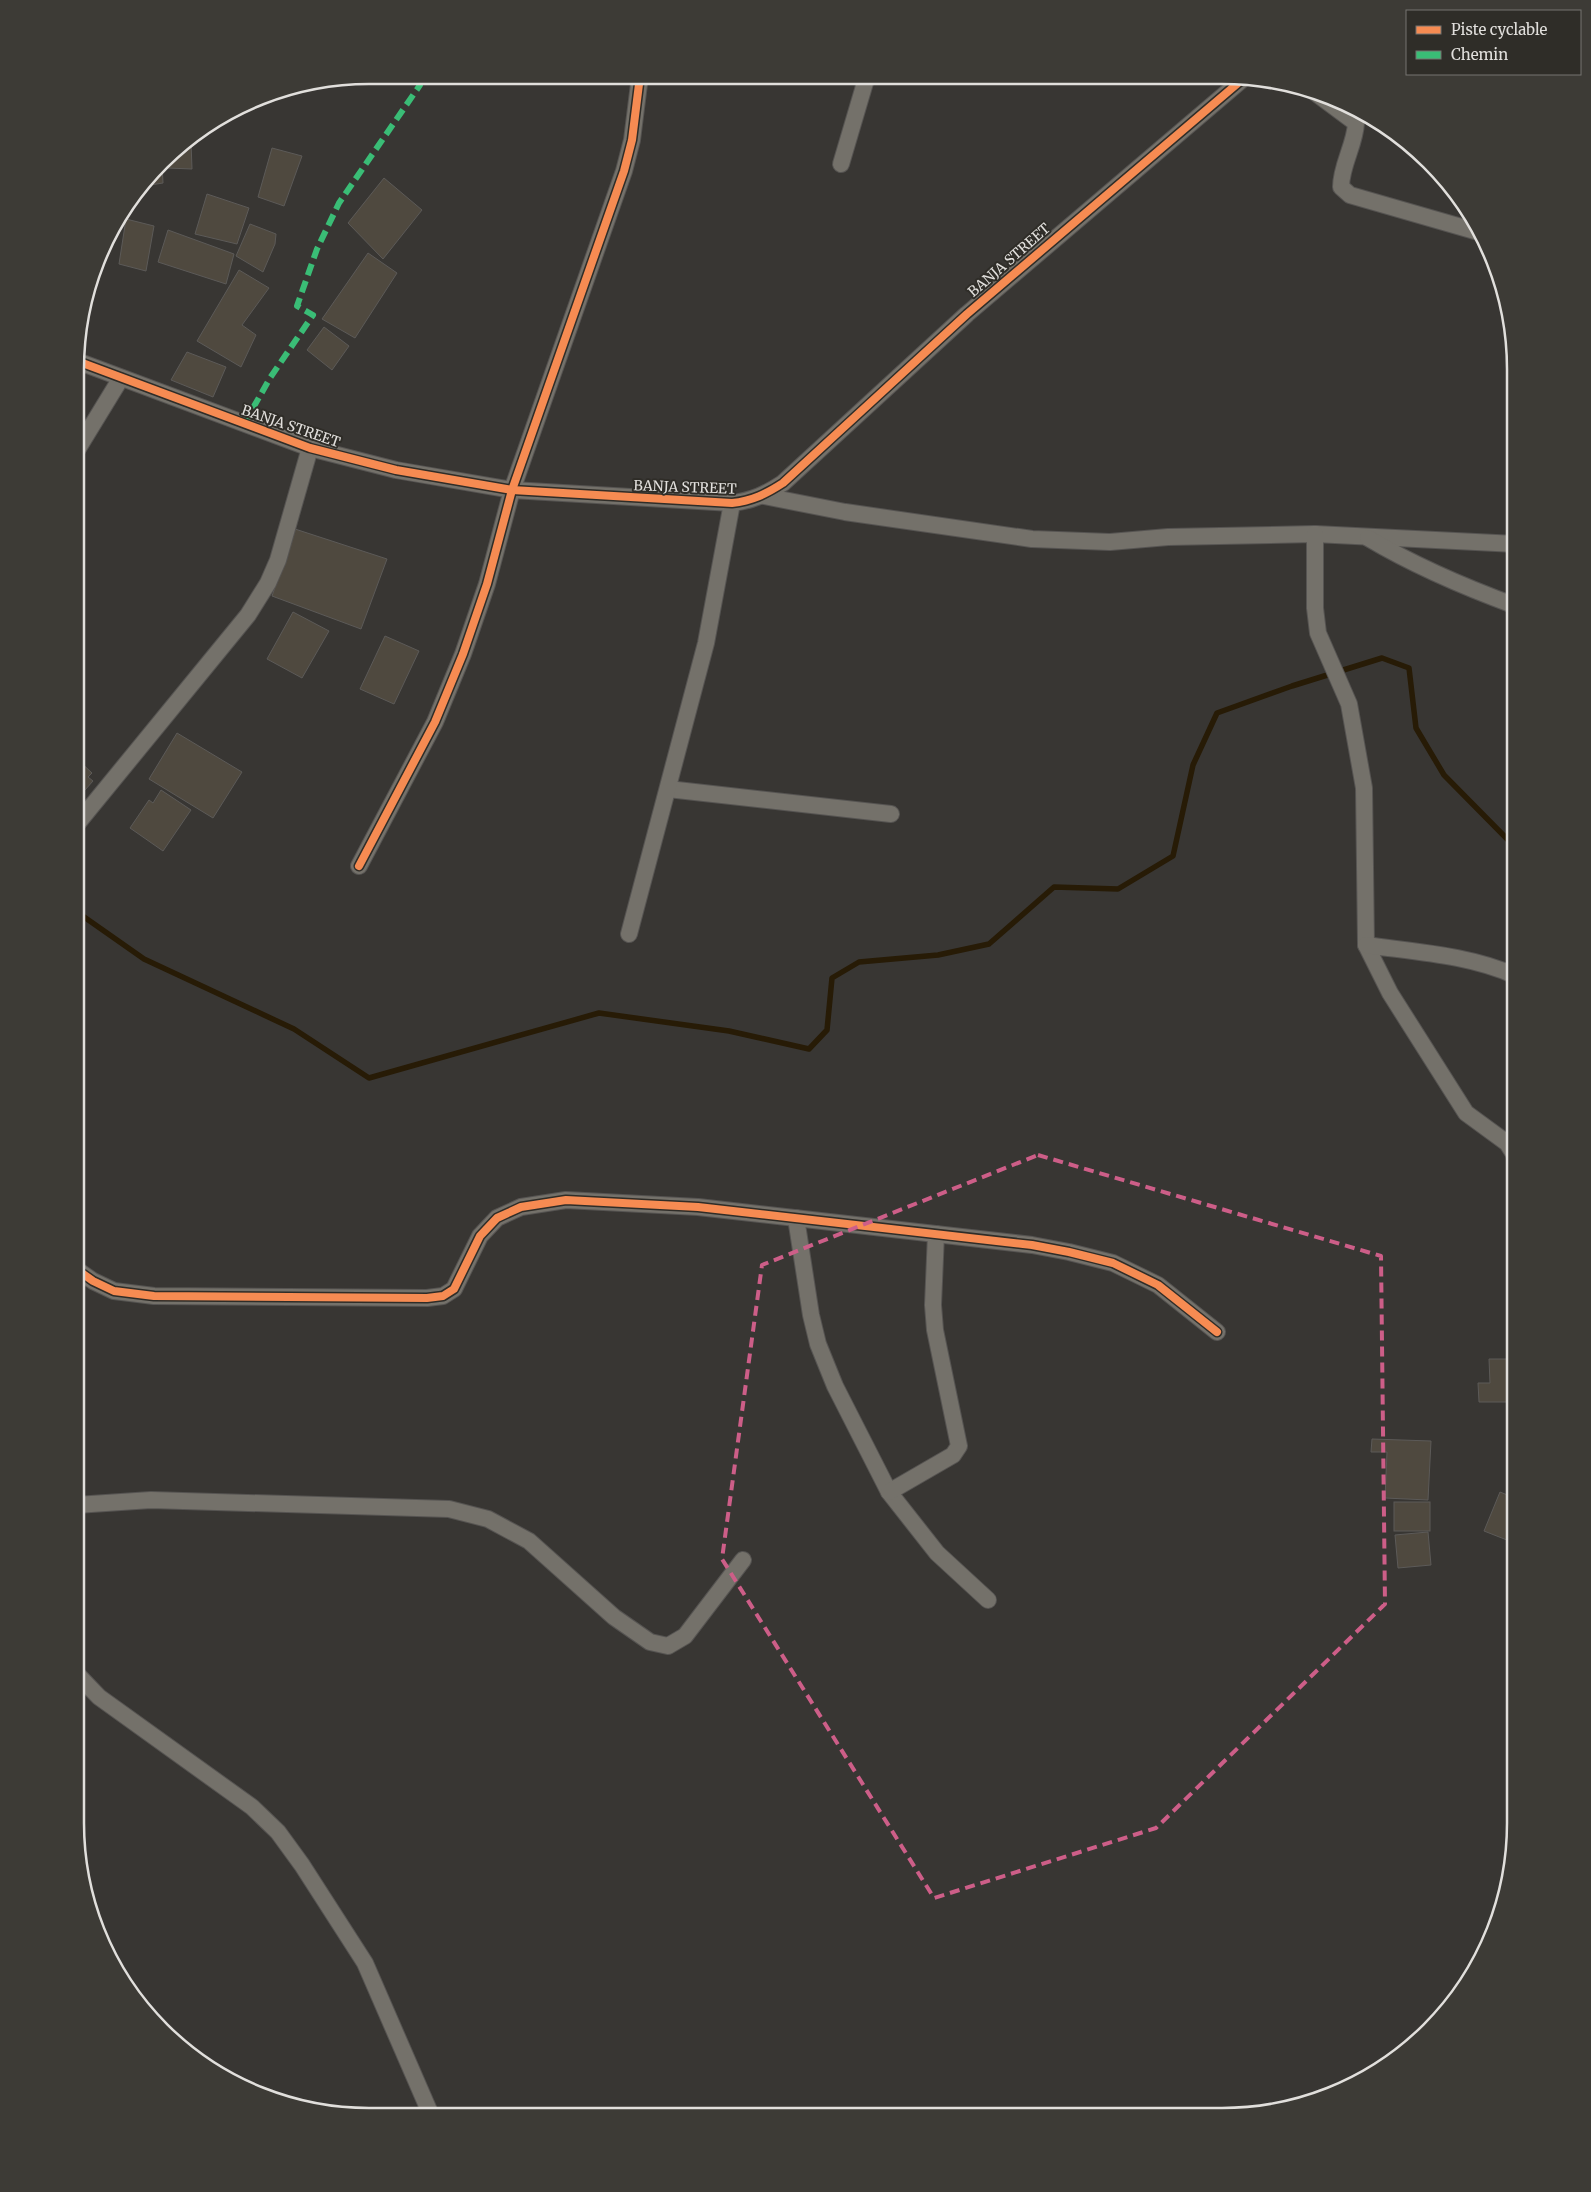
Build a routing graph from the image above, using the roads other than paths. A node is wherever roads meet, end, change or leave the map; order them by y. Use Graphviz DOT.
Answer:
graph roads {
  1 [pos="639,84"];
  2 [pos="865,84"];
  3 [pos="1237,84"];
  4 [pos="1333,106"];
  5 [pos="841,164"];
  6 [pos="1471,230"];
  7 [pos="84,363"];
  8 [pos="121,378"];
  9 [pos="84,439"];
  10 [pos="310,448"];
  11 [pos="512,490"];
  12 [pos="764,496"];
  13 [pos="732,503"];
  14 [pos="1315,534"];
  15 [pos="1364,536"];
  16 [pos="1507,544"];
  17 [pos="1507,603"];
  18 [pos="668,790"];
  19 [pos="891,814"];
  20 [pos="84,815"];
  21 [pos="360,866"];
  22 [pos="629,934"];
  23 [pos="1366,945"];
  24 [pos="1507,972"];
  25 [pos="1507,1143"];
  26 [pos="796,1218"];
  27 [pos="936,1234"];
  28 [pos="84,1275"];
  29 [pos="1217,1332"];
  30 [pos="890,1492"];
  31 [pos="84,1504"];
  32 [pos="743,1560"];
  33 [pos="988,1600"];
  34 [pos="84,1681"];
  35 [pos="428,2108"];
  1 -- 11 [label="street"];
  2 -- 5 [label="street"];
  3 -- 12 [label="street, BANJA STREET"];
  4 -- 6 [label="street"];
  7 -- 8 [label="street, BANJA STREET"];
  8 -- 9 [label="street"];
  8 -- 10 [label="street, BANJA STREET"];
  10 -- 11 [label="street, BANJA STREET"];
  10 -- 20 [label="street"];
  11 -- 13 [label="street, BANJA STREET"];
  11 -- 21 [label="street"];
  12 -- 13 [label="street, BANJA STREET"];
  12 -- 14 [label="street"];
  13 -- 18 [label="street"];
  14 -- 15 [label="street"];
  14 -- 23 [label="street"];
  15 -- 16 [label="street"];
  15 -- 17 [label="street"];
  18 -- 19 [label="street"];
  18 -- 22 [label="street"];
  23 -- 24 [label="street"];
  23 -- 25 [label="street"];
  26 -- 27 [label="street"];
  26 -- 28 [label="street"];
  26 -- 30 [label="street"];
  27 -- 29 [label="street"];
  27 -- 30 [label="street"];
  30 -- 33 [label="street"];
  31 -- 32 [label="street"];
  34 -- 35 [label="street"];
}
